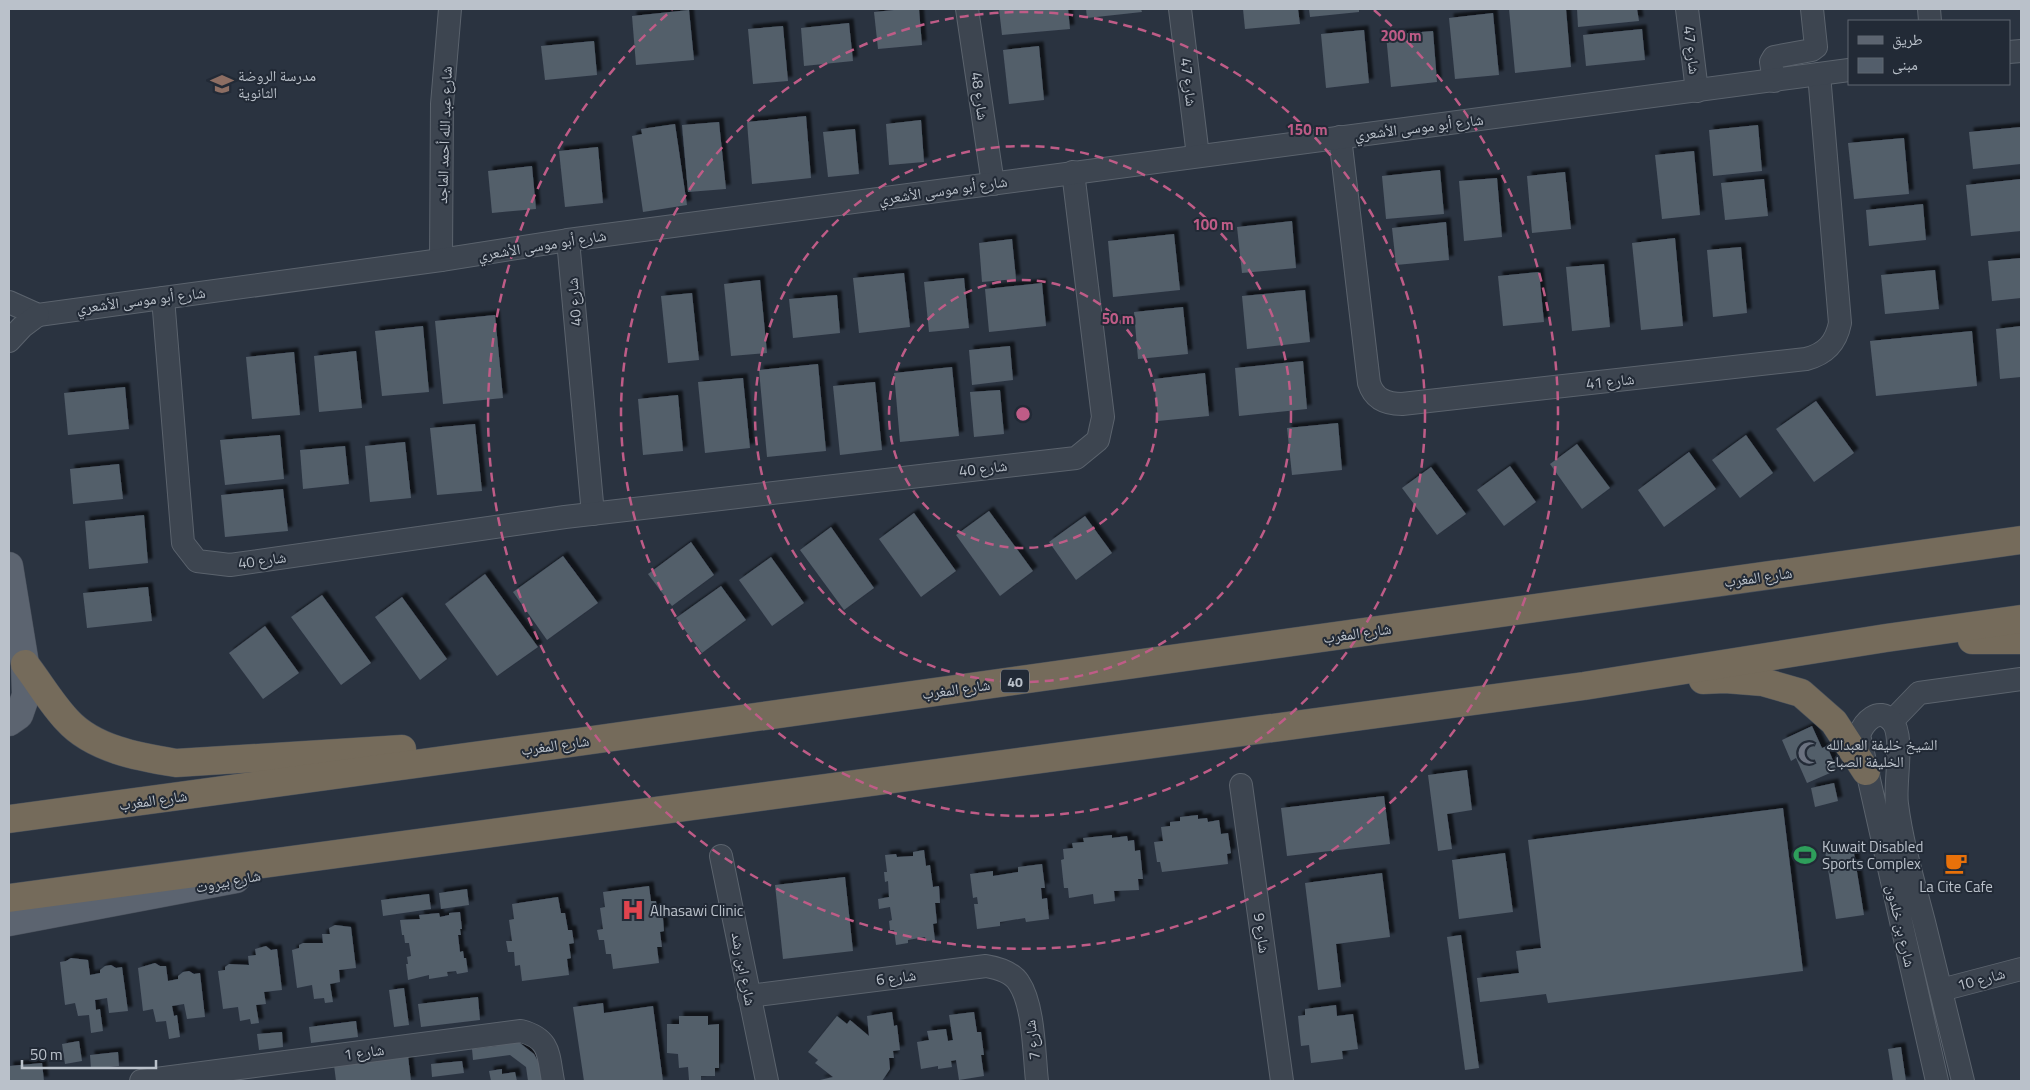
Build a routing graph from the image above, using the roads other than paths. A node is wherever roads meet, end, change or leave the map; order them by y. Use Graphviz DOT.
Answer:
graph roads {
  1 [pos="450,9"];
  2 [pos="967,9"];
  3 [pos="1180,9"];
  4 [pos="1687,9"];
  5 [pos="1812,9"];
  6 [pos="1848,70"];
  7 [pos="1819,74"];
  8 [pos="1774,81"];
  9 [pos="1697,91"];
  10 [pos="1340,137"];
  11 [pos="1198,156"];
  12 [pos="1073,172"];
  13 [pos="993,184"];
  14 [pos="568,240"];
  15 [pos="440,260"];
  16 [pos="163,298"];
  17 [pos="9,302"];
  18 [pos="38,315"];
  19 [pos="9,341"];
  20 [pos="593,514"];
  21 [pos="2021,540"];
  22 [pos="9,566"];
  23 [pos="2021,619"];
  24 [pos="1886,638"];
  25 [pos="2021,640"];
  26 [pos="25,664"];
  27 [pos="2021,679"];
  28 [pos="1604,682"];
  29 [pos="1892,721"];
  30 [pos="9,722"];
  31 [pos="578,742"];
  32 [pos="1866,771"];
  33 [pos="1241,785"];
  34 [pos="9,819"];
  35 [pos="447,839"];
  36 [pos="721,856"];
  37 [pos="9,898"];
  38 [pos="9,922"];
  39 [pos="2021,969"];
  40 [pos="1941,990"];
  41 [pos="749,996"];
  42 [pos="1027,999"];
  43 [pos="141,1081"];
  44 [pos="553,1081"];
  45 [pos="767,1081"];
  46 [pos="1037,1081"];
  47 [pos="1282,1081"];
  48 [pos="1937,1081"];
  49 [pos="1963,1081"];
  1 -- 15 [label="street, شارع عبد الله أحمد الماجد"];
  2 -- 13 [label="street, شارع 48"];
  3 -- 11 [label="street, شارع 47"];
  4 -- 9 [label="street, شارع 47"];
  5 -- 8 [label="street"];
  6 -- 7 [label="street, شارع أبو موسى الأشعري"];
  7 -- 8 [label="street, شارع أبو موسى الأشعري"];
  7 -- 10 [label="street, شارع 41"];
  8 -- 9 [label="street, شارع أبو موسى الأشعري"];
  9 -- 10 [label="street, شارع أبو موسى الأشعري"];
  10 -- 11 [label="street, شارع أبو موسى الأشعري"];
  11 -- 12 [label="street, شارع أبو موسى الأشعري"];
  12 -- 13 [label="street, شارع أبو موسى الأشعري"];
  12 -- 20 [label="street, شارع 40"];
  13 -- 14 [label="street, شارع أبو موسى الأشعري"];
  14 -- 15 [label="street, شارع أبو موسى الأشعري"];
  14 -- 20 [label="street, شارع 40"];
  15 -- 16 [label="street, شارع أبو موسى الأشعري"];
  16 -- 18 [label="street, شارع أبو موسى الأشعري"];
  16 -- 20 [label="street, شارع 40"];
  17 -- 18 [label="street"];
  18 -- 19 [label="street"];
  21 -- 31 [label="highway, شارع المغرب / 40"];
  22 -- 26 [label="main road"];
  23 -- 24 [label="highway"];
  24 -- 25 [label="highway"];
  24 -- 28 [label="highway"];
  26 -- 30 [label="main road"];
  26 -- 31 [label="highway"];
  27 -- 29 [label="street"];
  28 -- 32 [label="highway"];
  28 -- 35 [label="highway"];
  29 -- 32 [label="street, شارع بن خلدون"];
  29 -- 40 [label="street, شارع بن خلدون"];
  31 -- 34 [label="highway, شارع المغرب / 40"];
  32 -- 48 [label="street, شارع بن خلدون"];
  33 -- 47 [label="street, شارع 9"];
  35 -- 37 [label="highway"];
  35 -- 38 [label="main road, شارع بيروت"];
  36 -- 41 [label="street, شارع ابن رشد"];
  39 -- 40 [label="street, شارع 10"];
  40 -- 49 [label="street, شارع بن خلدون"];
  41 -- 42 [label="street, شارع 6"];
  41 -- 45 [label="street, شارع ابن رشد"];
  42 -- 46 [label="street, شارع 7"];
  43 -- 44 [label="street, شارع 1"];
}
